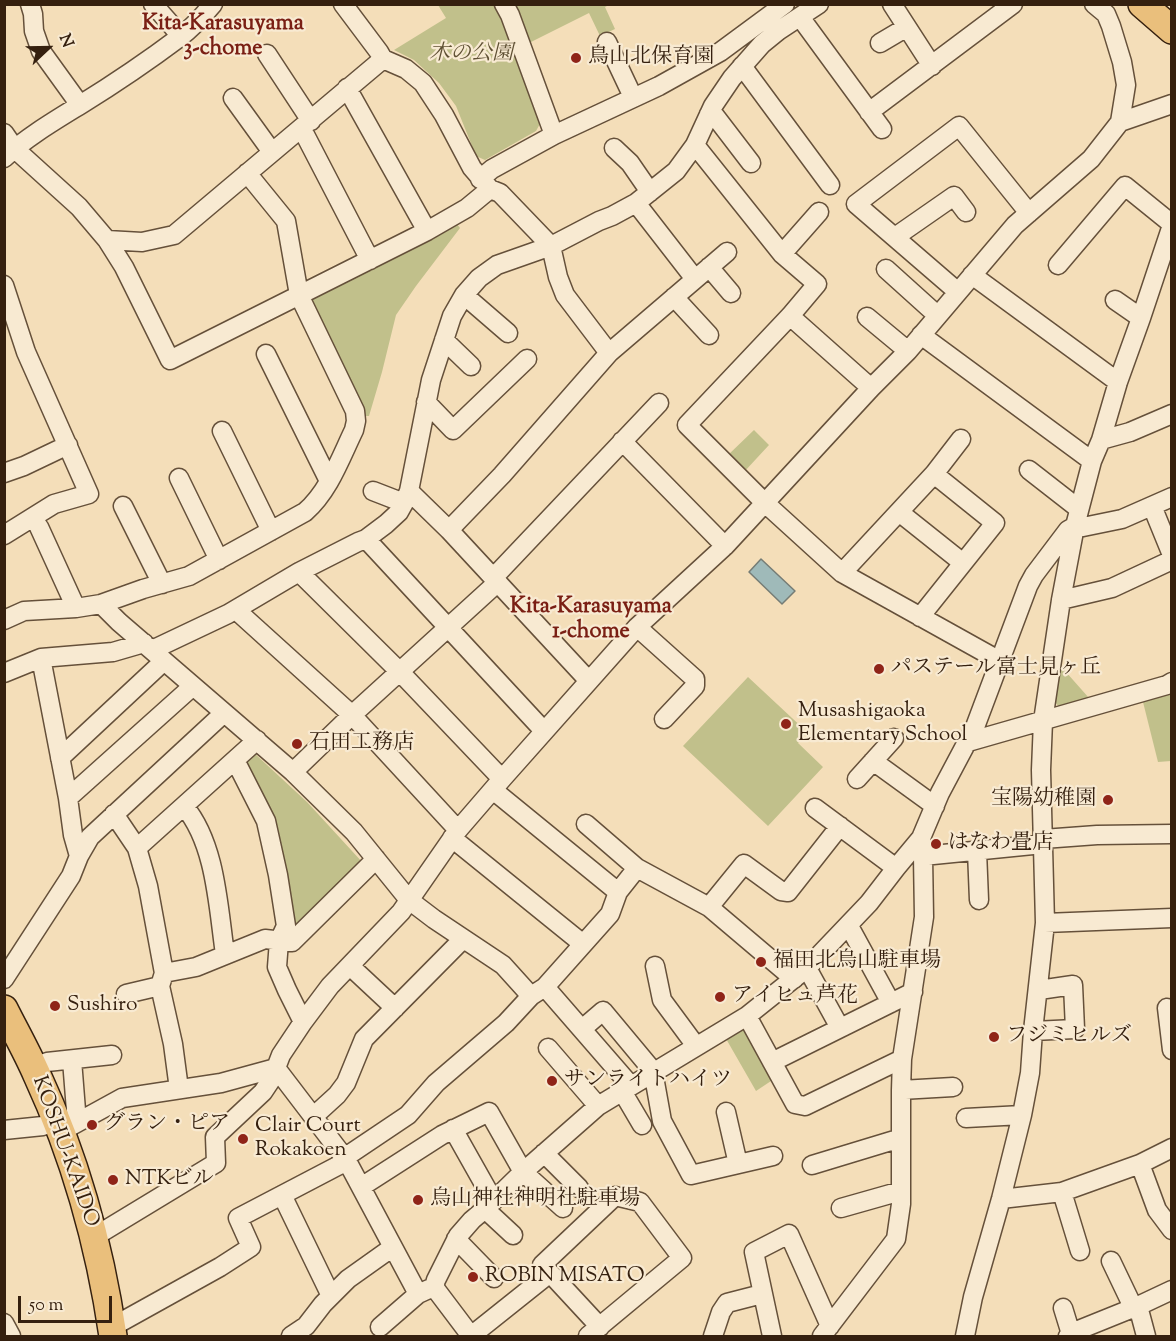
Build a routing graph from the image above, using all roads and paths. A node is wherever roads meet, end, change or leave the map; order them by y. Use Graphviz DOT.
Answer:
graph roads {
  1 [pos="30,4"];
  2 [pos="153,4"];
  3 [pos="213,4"];
  4 [pos="343,4"];
  5 [pos="504,4"];
  6 [pos="819,4"];
  7 [pos="892,4"];
  8 [pos="1013,4"];
  9 [pos="1094,4"];
  10 [pos="1158,6"];
  11 [pos="776,7"];
  12 [pos="800,17"];
  13 [pos="907,27"];
  14 [pos="778,30"];
  15 [pos="1172,30"];
  16 [pos="181,36"];
  17 [pos="607,42"];
  18 [pos="880,43"];
  19 [pos="267,54"];
  20 [pos="383,59"];
  21 [pos="742,66"];
  22 [pos="932,66"];
  23 [pos="347,88"];
  24 [pos="233,98"];
  25 [pos="633,98"];
  26 [pos="1172,104"];
  27 [pos="80,105"];
  28 [pos="869,112"];
  29 [pos="710,114"];
  30 [pos="1120,122"];
  31 [pos="306,125"];
  32 [pos="882,129"];
  33 [pos="4,133"];
  34 [pos="554,135"];
  35 [pos="695,145"];
  36 [pos="614,148"];
  37 [pos="272,152"];
  38 [pos="10,153"];
  39 [pos="751,163"];
  40 [pos="247,173"];
  41 [pos="485,184"];
  42 [pos="830,185"];
  43 [pos="643,197"];
  44 [pos="819,212"];
  45 [pos="966,212"];
  46 [pos="1029,213"];
  47 [pos="1172,225"];
  48 [pos="427,231"];
  49 [pos="895,237"];
  50 [pos="106,240"];
  51 [pos="551,246"];
  52 [pos="727,252"];
  53 [pos="782,254"];
  54 [pos="370,260"];
  55 [pos="1058,265"];
  56 [pos="886,269"];
  57 [pos="702,273"];
  58 [pos="972,275"];
  59 [pos="5,287"];
  60 [pos="731,292"];
  61 [pos="958,292"];
  62 [pos="299,295"];
  63 [pos="464,295"];
  64 [pos="674,297"];
  65 [pos="1115,300"];
  66 [pos="938,315"];
  67 [pos="790,316"];
  68 [pos="867,317"];
  69 [pos="1141,318"];
  70 [pos="508,333"];
  71 [pos="709,335"];
  72 [pos="921,335"];
  73 [pos="444,340"];
  74 [pos="908,351"];
  75 [pos="609,352"];
  76 [pos="266,354"];
  77 [pos="527,359"];
  78 [pos="471,366"];
  79 [pos="1118,382"];
  80 [pos="871,388"];
  81 [pos="426,402"];
  82 [pos="659,403"];
  83 [pos="1172,414"];
  84 [pos="222,431"];
  85 [pos="961,439"];
  86 [pos="1101,440"];
  87 [pos="622,441"];
  88 [pos="68,445"];
  89 [pos="1092,460"];
  90 [pos="6,470"];
  91 [pos="1029,470"];
  92 [pos="934,474"];
  93 [pos="179,478"];
  94 [pos="329,481"];
  95 [pos="373,491"];
  96 [pos="407,497"];
  97 [pos="1172,497"];
  98 [pos="765,503"];
  99 [pos="123,506"];
  100 [pos="1152,506"];
  101 [pos="899,512"];
  102 [pos="1077,518"];
  103 [pos="39,527"];
  104 [pos="449,530"];
  105 [pos="272,531"];
  106 [pos="4,535"];
  107 [pos="366,540"];
  108 [pos="725,546"];
  109 [pos="1172,555"];
  110 [pos="219,560"];
  111 [pos="1172,560"];
  112 [pos="963,563"];
  113 [pos="299,572"];
  114 [pos="842,573"];
  115 [pos="496,580"];
  116 [pos="162,584"];
  117 [pos="1061,600"];
  118 [pos="101,604"];
  119 [pos="76,608"];
  120 [pos="236,610"];
  121 [pos="920,617"];
  122 [pos="4,620"];
  123 [pos="448,627"];
  124 [pos="637,627"];
  125 [pos="153,651"];
  126 [pos="41,658"];
  127 [pos="1000,661"];
  128 [pos="400,672"];
  129 [pos="4,673"];
  130 [pos="589,681"];
  131 [pos="1172,682"];
  132 [pos="193,686"];
  133 [pos="224,713"];
  134 [pos="352,715"];
  135 [pos="664,719"];
  136 [pos="1043,721"];
  137 [pos="544,731"];
  138 [pos="894,738"];
  139 [pos="256,740"];
  140 [pos="968,742"];
  141 [pos="60,758"];
  142 [pos="235,760"];
  143 [pos="873,761"];
  144 [pos="293,772"];
  145 [pos="857,779"];
  146 [pos="497,784"];
  147 [pos="68,798"];
  148 [pos="184,806"];
  149 [pos="935,806"];
  150 [pos="815,808"];
  151 [pos="114,814"];
  152 [pos="586,824"];
  153 [pos="840,826"];
  154 [pos="455,834"];
  155 [pos="1172,834"];
  156 [pos="1043,841"];
  157 [pos="922,847"];
  158 [pos="137,848"];
  159 [pos="977,851"];
  160 [pos="80,856"];
  161 [pos="376,860"];
  162 [pos="637,868"];
  163 [pos="896,868"];
  164 [pos="618,892"];
  165 [pos="409,900"];
  166 [pos="979,900"];
  167 [pos="709,906"];
  168 [pos="1172,918"];
  169 [pos="1045,923"];
  170 [pos="849,926"];
  171 [pos="463,939"];
  172 [pos="279,941"];
  173 [pos="583,944"];
  174 [pos="225,954"];
  175 [pos="350,966"];
  176 [pos="655,966"];
  177 [pos="801,974"];
  178 [pos="4,979"];
  179 [pos="162,979"];
  180 [pos="1038,990"];
  181 [pos="538,991"];
  182 [pos="913,992"];
  183 [pos="126,994"];
  184 [pos="891,1003"];
  185 [pos="395,1008"];
  186 [pos="1167,1008"];
  187 [pos="4,1009"];
  188 [pos="747,1016"];
  189 [pos="303,1022"];
  190 [pos="840,1028"];
  191 [pos="582,1029"];
  192 [pos="1033,1031"];
  193 [pos="4,1038"];
  194 [pos="696,1046"];
  195 [pos="548,1048"];
  196 [pos="1172,1050"];
  197 [pos="112,1055"];
  198 [pos="72,1059"];
  199 [pos="902,1059"];
  200 [pos="47,1062"];
  201 [pos="772,1062"];
  202 [pos="274,1068"];
  203 [pos="652,1071"];
  204 [pos="953,1087"];
  205 [pos="179,1089"];
  206 [pos="627,1089"];
  207 [pos="901,1090"];
  208 [pos="598,1106"];
  209 [pos="726,1112"];
  210 [pos="1023,1115"];
  211 [pos="314,1116"];
  212 [pos="966,1118"];
  213 [pos="642,1125"];
  214 [pos="60,1127"];
  215 [pos="453,1129"];
  216 [pos="4,1130"];
  217 [pos="901,1138"];
  218 [pos="1172,1148"];
  219 [pos="544,1153"];
  220 [pos="773,1156"];
  221 [pos="346,1160"];
  222 [pos="738,1164"];
  223 [pos="1140,1164"];
  224 [pos="812,1165"];
  225 [pos="523,1172"];
  226 [pos="361,1187"];
  227 [pos="579,1188"];
  228 [pos="901,1191"];
  229 [pos="1062,1192"];
  230 [pos="282,1195"];
  231 [pos="1001,1199"];
  232 [pos="489,1204"];
  233 [pos="563,1208"];
  234 [pos="841,1208"];
  235 [pos="1172,1230"];
  236 [pos="513,1235"];
  237 [pos="94,1237"];
  238 [pos="456,1239"];
  239 [pos="393,1247"];
  240 [pos="1080,1251"];
  241 [pos="1111,1261"];
  242 [pos="550,1273"];
  243 [pos="494,1278"];
  244 [pos="426,1290"];
  245 [pos="1172,1290"];
  246 [pos="762,1294"];
  247 [pos="331,1296"];
  248 [pos="1136,1307"];
  249 [pos="1063,1308"];
  250 [pos="4,1323"];
  251 [pos="381,1327"];
  252 [pos="826,1331"];
  253 [pos="594,1332"];
  254 [pos="109,1333"];
  255 [pos="1076,1334"];
  256 [pos="10,1336"];
  257 [pos="291,1336"];
  258 [pos="471,1336"];
  259 [pos="713,1336"];
  260 [pos="772,1336"];
  261 [pos="965,1336"];
  262 [pos="1146,1336"];
  1 -- 27 [label="street"];
  2 -- 16 [label="street"];
  3 -- 16 [label="street"];
  4 -- 20 [label="street"];
  5 -- 34 [label="street"];
  6 -- 12 [label="street"];
  7 -- 13 [label="street"];
  8 -- 22 [label="street"];
  9 -- 30 [label="street"];
  10 -- 15 [label="highway"];
  11 -- 14 [label="street"];
  11 -- 25 [label="street"];
  12 -- 14 [label="street"];
  12 -- 28 [label="street"];
  13 -- 18 [label="street"];
  13 -- 22 [label="street"];
  14 -- 21 [label="street"];
  16 -- 27 [label="street"];
  17 -- 25 [label="street"];
  19 -- 31 [label="street"];
  20 -- 23 [label="street"];
  20 -- 41 [label="street"];
  21 -- 29 [label="street"];
  21 -- 42 [label="street"];
  22 -- 28 [label="street"];
  23 -- 31 [label="street"];
  23 -- 48 [label="street"];
  24 -- 37 [label="street"];
  25 -- 34 [label="street"];
  26 -- 30 [label="street"];
  27 -- 38 [label="street"];
  28 -- 32 [label="street"];
  29 -- 35 [label="street"];
  29 -- 39 [label="street"];
  30 -- 46 [label="street"];
  31 -- 37 [label="street"];
  31 -- 54 [label="street"];
  33 -- 38 [label="street"];
  34 -- 41 [label="street"];
  35 -- 43 [label="street"];
  35 -- 53 [label="street"];
  36 -- 43 [label="street"];
  37 -- 40 [label="street"];
  38 -- 50 [label="street"];
  40 -- 50 [label="street"];
  40 -- 62 [label="street"];
  41 -- 48 [label="street"];
  41 -- 51 [label="street"];
  43 -- 51 [label="street"];
  43 -- 57 [label="street"];
  44 -- 53 [label="street"];
  45 -- 49 [label="street"];
  46 -- 49 [label="street"];
  46 -- 58 [label="street"];
  47 -- 55 [label="street"];
  47 -- 69 [label="street"];
  48 -- 54 [label="street"];
  49 -- 61 [label="street"];
  50 -- 62 [label="street"];
  51 -- 63 [label="street"];
  51 -- 75 [label="street"];
  52 -- 57 [label="street"];
  53 -- 67 [label="street"];
  54 -- 62 [label="street"];
  56 -- 66 [label="street"];
  57 -- 60 [label="street"];
  57 -- 64 [label="street"];
  58 -- 61 [label="street"];
  58 -- 79 [label="street"];
  59 -- 88 [label="street"];
  61 -- 66 [label="street"];
  62 -- 94 [label="street"];
  63 -- 70 [label="street"];
  63 -- 73 [label="street"];
  64 -- 71 [label="street"];
  64 -- 75 [label="street"];
  65 -- 69 [label="street"];
  66 -- 72 [label="street"];
  67 -- 80 [label="street"];
  67 -- 98 [label="street"];
  68 -- 74 [label="street"];
  69 -- 79 [label="street"];
  72 -- 74 [label="street"];
  72 -- 89 [label="street"];
  73 -- 78 [label="street"];
  73 -- 81 [label="street"];
  74 -- 80 [label="street"];
  75 -- 104 [label="street"];
  76 -- 94 [label="street"];
  77 -- 81 [label="street"];
  79 -- 86 [label="street"];
  80 -- 98 [label="street"];
  81 -- 96 [label="street"];
  82 -- 87 [label="street"];
  83 -- 86 [label="street"];
  84 -- 105 [label="street"];
  85 -- 92 [label="street"];
  86 -- 89 [label="street"];
  87 -- 108 [label="street"];
  87 -- 115 [label="street"];
  88 -- 90 [label="street"];
  88 -- 106 [label="street"];
  89 -- 102 [label="street"];
  91 -- 102 [label="street"];
  92 -- 101 [label="street"];
  92 -- 112 [label="street"];
  93 -- 110 [label="street"];
  94 -- 105 [label="street"];
  95 -- 96 [label="street"];
  96 -- 104 [label="street"];
  96 -- 107 [label="street"];
  97 -- 100 [label="street"];
  98 -- 108 [label="street"];
  98 -- 114 [label="street"];
  99 -- 116 [label="street"];
  100 -- 102 [label="street"];
  100 -- 109 [label="street"];
  101 -- 112 [label="street"];
  101 -- 114 [label="street"];
  102 -- 117 [label="street"];
  102 -- 127 [label="street"];
  103 -- 119 [label="street"];
  104 -- 115 [label="street"];
  105 -- 110 [label="street"];
  107 -- 113 [label="street"];
  107 -- 123 [label="street"];
  108 -- 124 [label="street"];
  110 -- 116 [label="street"];
  111 -- 117 [label="street"];
  112 -- 121 [label="street"];
  113 -- 120 [label="street"];
  113 -- 128 [label="street"];
  114 -- 121 [label="street"];
  115 -- 123 [label="street"];
  115 -- 130 [label="street"];
  116 -- 118 [label="street"];
  117 -- 136 [label="street"];
  118 -- 119 [label="street"];
  118 -- 125 [label="street"];
  119 -- 122 [label="street"];
  120 -- 125 [label="street"];
  120 -- 134 [label="street"];
  121 -- 127 [label="street"];
  123 -- 128 [label="street"];
  123 -- 137 [label="street"];
  124 -- 130 [label="street"];
  124 -- 135 [label="street"];
  125 -- 126 [label="street"];
  125 -- 132 [label="street"];
  125 -- 141 [label="street"];
  126 -- 129 [label="street"];
  126 -- 141 [label="street"];
  127 -- 140 [label="street"];
  128 -- 134 [label="street"];
  128 -- 146 [label="street"];
  130 -- 137 [label="street"];
  131 -- 136 [label="street"];
  132 -- 133 [label="street"];
  132 -- 147 [label="street"];
  133 -- 139 [label="street"];
  133 -- 151 [label="street"];
  134 -- 144 [label="street"];
  134 -- 154 [label="street"];
  136 -- 140 [label="street"];
  136 -- 156 [label="street"];
  137 -- 146 [label="street"];
  138 -- 143 [label="street"];
  139 -- 142 [label="street"];
  139 -- 144 [label="street"];
  140 -- 149 [label="street"];
  141 -- 147 [label="street"];
  142 -- 148 [label="street"];
  142 -- 172 [label="street"];
  143 -- 145 [label="street"];
  143 -- 149 [label="street"];
  144 -- 161 [label="street"];
  146 -- 154 [label="street"];
  146 -- 164 [label="street"];
  147 -- 160 [label="street"];
  148 -- 158 [label="street"];
  148 -- 174 [label="street"];
  149 -- 157 [label="street"];
  150 -- 153 [label="street"];
  151 -- 158 [label="street"];
  151 -- 160 [label="street"];
  152 -- 162 [label="street"];
  153 -- 163 [label="street"];
  153 -- 167 [label="street"];
  154 -- 165 [label="street"];
  154 -- 173 [label="street"];
  155 -- 156 [label="street"];
  156 -- 159 [label="street"];
  156 -- 169 [label="street"];
  157 -- 159 [label="street"];
  157 -- 163 [label="street"];
  157 -- 182 [label="street"];
  158 -- 179 [label="street"];
  159 -- 166 [label="street"];
  160 -- 178 [label="street"];
  161 -- 165 [label="street"];
  161 -- 172 [label="street"];
  162 -- 164 [label="street"];
  162 -- 167 [label="street"];
  163 -- 170 [label="street"];
  164 -- 173 [label="street"];
  165 -- 171 [label="street"];
  165 -- 175 [label="street"];
  167 -- 177 [label="street"];
  168 -- 169 [label="street"];
  169 -- 180 [label="street"];
  170 -- 177 [label="street"];
  170 -- 184 [label="street"];
  171 -- 181 [label="street"];
  171 -- 185 [label="street"];
  172 -- 174 [label="street"];
  172 -- 189 [label="street"];
  173 -- 181 [label="street"];
  174 -- 179 [label="street"];
  175 -- 185 [label="street"];
  175 -- 189 [label="street"];
  176 -- 194 [label="street"];
  177 -- 188 [label="street"];
  177 -- 190 [label="street"];
  179 -- 183 [label="street"];
  179 -- 205 [label="street"];
  180 -- 192 [label="street"];
  180 -- 192 [label="street"];
  181 -- 191 [label="street"];
  181 -- 221 [label="street"];
  182 -- 184 [label="street"];
  182 -- 199 [label="street"];
  184 -- 190 [label="street"];
  185 -- 211 [label="street"];
  186 -- 196 [label="street"];
  187 -- 214 [label="highway, KOSHU-KAIDO"];
  188 -- 194 [label="street"];
  188 -- 201 [label="street"];
  189 -- 202 [label="street"];
  190 -- 201 [label="street"];
  191 -- 203 [label="street"];
  191 -- 206 [label="street"];
  192 -- 210 [label="street"];
  193 -- 214 [label="highway, KOSHU-KAIDO"];
  194 -- 203 [label="street"];
  195 -- 208 [label="street"];
  197 -- 198 [label="street"];
  198 -- 200 [label="street"];
  198 -- 214 [label="street"];
  199 -- 201 [label="street"];
  199 -- 207 [label="street"];
  202 -- 205 [label="street"];
  202 -- 211 [label="street"];
  202 -- 237 [label="street"];
  203 -- 206 [label="street"];
  203 -- 222 [label="street"];
  204 -- 207 [label="street"];
  205 -- 214 [label="street"];
  206 -- 208 [label="street"];
  206 -- 213 [label="street"];
  207 -- 217 [label="street"];
  208 -- 219 [label="street"];
  209 -- 222 [label="street"];
  210 -- 212 [label="street"];
  210 -- 231 [label="street"];
  211 -- 221 [label="street"];
  214 -- 216 [label="street"];
  214 -- 237 [label="highway, KOSHU-KAIDO"];
  214 -- 254 [label="highway, KOSHU-KAIDO"];
  215 -- 225 [label="street"];
  215 -- 226 [label="street"];
  215 -- 232 [label="street"];
  217 -- 224 [label="street"];
  217 -- 228 [label="street"];
  218 -- 223 [label="street"];
  219 -- 225 [label="street"];
  219 -- 227 [label="street"];
  220 -- 222 [label="street"];
  221 -- 226 [label="street"];
  221 -- 230 [label="street"];
  223 -- 229 [label="street"];
  223 -- 235 [label="street"];
  225 -- 232 [label="street"];
  225 -- 233 [label="street"];
  226 -- 239 [label="street"];
  228 -- 234 [label="street"];
  228 -- 252 [label="street"];
  229 -- 231 [label="street"];
  229 -- 240 [label="street"];
  230 -- 247 [label="street"];
  230 -- 254 [label="street"];
  231 -- 261 [label="street"];
  232 -- 236 [label="street"];
  232 -- 238 [label="street"];
  237 -- 254 [label="highway, KOSHU-KAIDO"];
  238 -- 243 [label="street"];
  238 -- 244 [label="street"];
  239 -- 244 [label="street"];
  239 -- 247 [label="street"];
  241 -- 248 [label="street"];
  242 -- 253 [label="street"];
  242 -- 253 [label="street"];
  242 -- 258 [label="street"];
  244 -- 251 [label="street"];
  244 -- 258 [label="street"];
  245 -- 248 [label="street"];
  246 -- 252 [label="street"];
  246 -- 259 [label="street"];
  246 -- 260 [label="street"];
  247 -- 257 [label="street"];
  248 -- 255 [label="street"];
  248 -- 262 [label="street"];
  249 -- 255 [label="street"];
  250 -- 256 [label="street"];
}
